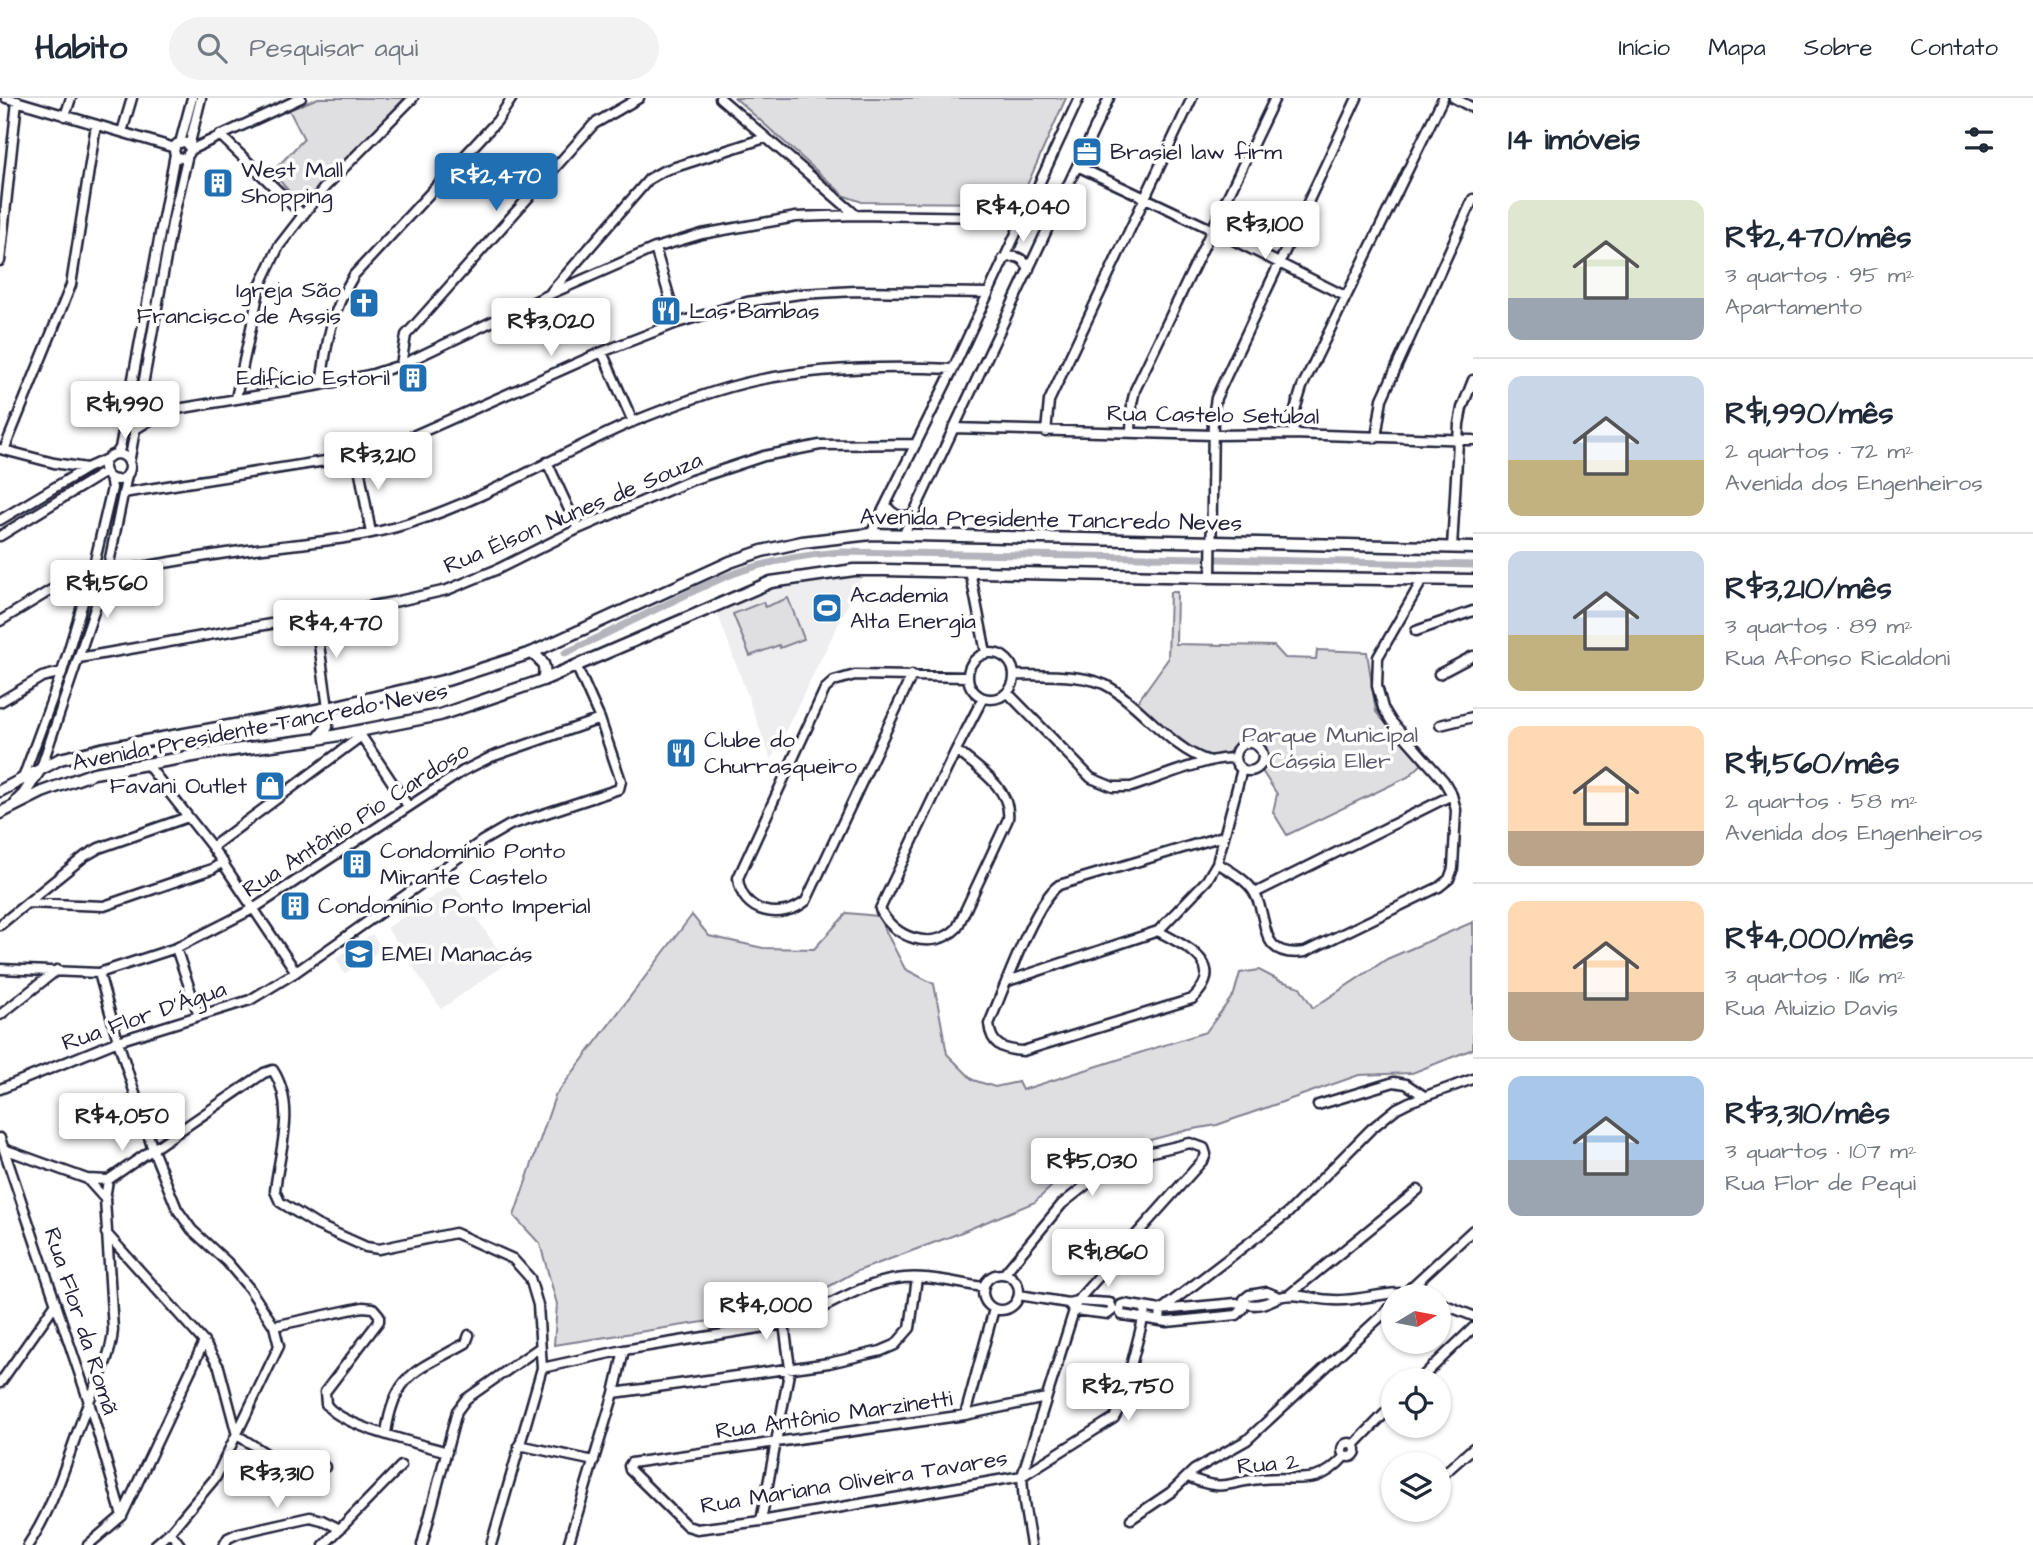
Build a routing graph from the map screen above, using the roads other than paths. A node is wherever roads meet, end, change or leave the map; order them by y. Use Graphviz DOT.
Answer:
graph roads {
  1 [pos="6,98"];
  2 [pos="71,98"];
  3 [pos="132,98"];
  4 [pos="192,98"];
  5 [pos="201,98"];
  6 [pos="413,98"];
  7 [pos="512,98"];
  8 [pos="639,98"];
  9 [pos="720,98"];
  10 [pos="1080,98"];
  11 [pos="1108,98"];
  12 [pos="1192,98"];
  13 [pos="1275,98"];
  14 [pos="1357,98"];
  15 [pos="1443,98"];
  16 [pos="1454,98"];
  17 [pos="297,99"];
  18 [pos="17,101"];
  19 [pos="1473,108"];
  20 [pos="65,116"];
  21 [pos="96,125"];
  22 [pos="122,132"];
  23 [pos="193,132"];
  24 [pos="220,135"];
  25 [pos="765,138"];
  26 [pos="205,143"];
  27 [pos="177,148"];
  28 [pos="189,150"];
  29 [pos="1077,166"];
  30 [pos="166,197"];
  31 [pos="1145,198"];
  32 [pos="177,199"];
  33 [pos="1473,199"];
  34 [pos="302,214"];
  35 [pos="856,215"];
  36 [pos="1022,221"];
  37 [pos="1049,225"];
  38 [pos="1211,229"];
  39 [pos="654,248"];
  40 [pos="1002,260"];
  41 [pos="0,261"];
  42 [pos="1280,263"];
  43 [pos="1029,269"];
  44 [pos="988,293"];
  45 [pos="548,295"];
  46 [pos="1345,296"];
  47 [pos="677,323"];
  48 [pos="602,352"];
  49 [pos="401,365"];
  50 [pos="953,369"];
  51 [pos="1473,380"];
  52 [pos="321,386"];
  53 [pos="236,398"];
  54 [pos="129,403"];
  55 [pos="139,405"];
  56 [pos="165,411"];
  57 [pos="633,422"];
  58 [pos="953,428"];
  59 [pos="134,430"];
  60 [pos="1046,432"];
  61 [pos="1131,433"];
  62 [pos="1293,434"];
  63 [pos="1213,435"];
  64 [pos="1376,438"];
  65 [pos="1458,440"];
  66 [pos="1473,440"];
  67 [pos="916,444"];
  68 [pos="2,450"];
  69 [pos="116,454"];
  70 [pos="358,456"];
  71 [pos="107,458"];
  72 [pos="547,462"];
  73 [pos="54,463"];
  74 [pos="129,463"];
  75 [pos="87,468"];
  76 [pos="107,475"];
  77 [pos="127,475"];
  78 [pos="70,479"];
  79 [pos="77,488"];
  80 [pos="123,493"];
  81 [pos="886,505"];
  82 [pos="914,513"];
  83 [pos="0,520"];
  84 [pos="578,529"];
  85 [pos="371,533"];
  86 [pos="871,534"];
  87 [pos="904,534"];
  88 [pos="0,536"];
  89 [pos="1212,542"];
  90 [pos="1452,548"];
  91 [pos="1473,548"];
  92 [pos="93,569"];
  93 [pos="970,571"];
  94 [pos="107,573"];
  95 [pos="1211,577"];
  96 [pos="1423,579"];
  97 [pos="1473,580"];
  98 [pos="1473,611"];
  99 [pos="315,616"];
  100 [pos="0,621"];
  101 [pos="1416,631"];
  102 [pos="548,646"];
  103 [pos="531,653"];
  104 [pos="986,653"];
  105 [pos="1473,656"];
  106 [pos="79,658"];
  107 [pos="576,665"];
  108 [pos="562,671"];
  109 [pos="62,672"];
  110 [pos="1439,674"];
  111 [pos="912,675"];
  112 [pos="1015,675"];
  113 [pos="968,677"];
  114 [pos="543,680"];
  115 [pos="1008,692"];
  116 [pos="983,698"];
  117 [pos="0,702"];
  118 [pos="328,708"];
  119 [pos="1473,717"];
  120 [pos="600,719"];
  121 [pos="1440,725"];
  122 [pos="360,734"];
  123 [pos="318,739"];
  124 [pos="956,750"];
  125 [pos="1187,750"];
  126 [pos="1235,759"];
  127 [pos="1210,761"];
  128 [pos="146,763"];
  129 [pos="41,768"];
  130 [pos="1242,769"];
  131 [pos="1183,770"];
  132 [pos="23,778"];
  133 [pos="0,791"];
  134 [pos="1452,795"];
  135 [pos="408,806"];
  136 [pos="1,812"];
  137 [pos="188,817"];
  138 [pos="1223,836"];
  139 [pos="212,847"];
  140 [pos="223,862"];
  141 [pos="1217,863"];
  142 [pos="1255,893"];
  143 [pos="27,903"];
  144 [pos="253,909"];
  145 [pos="0,925"];
  146 [pos="1158,931"];
  147 [pos="176,948"];
  148 [pos="0,970"];
  149 [pos="57,970"];
  150 [pos="296,972"];
  151 [pos="99,973"];
  152 [pos="1008,981"];
  153 [pos="0,1015"];
  154 [pos="199,1016"];
  155 [pos="118,1041"];
  156 [pos="1473,1079"];
  157 [pos="0,1088"];
  158 [pos="1424,1097"];
  159 [pos="1318,1105"];
  160 [pos="0,1138"];
  161 [pos="4,1149"];
  162 [pos="153,1150"];
  163 [pos="87,1180"];
  164 [pos="108,1180"];
  165 [pos="1418,1190"];
  166 [pos="105,1199"];
  167 [pos="1473,1230"];
  168 [pos="106,1233"];
  169 [pos="1004,1273"];
  170 [pos="917,1278"];
  171 [pos="1416,1284"];
  172 [pos="983,1287"];
  173 [pos="1290,1294"];
  174 [pos="1018,1295"];
  175 [pos="1381,1296"];
  176 [pos="1279,1297"];
  177 [pos="56,1303"];
  178 [pos="1073,1304"];
  179 [pos="1451,1307"];
  180 [pos="1146,1308"];
  181 [pos="994,1309"];
  182 [pos="1161,1310"];
  183 [pos="1381,1316"];
  184 [pos="1473,1316"];
  185 [pos="1144,1319"];
  186 [pos="1160,1320"];
  187 [pos="784,1324"];
  188 [pos="274,1326"];
  189 [pos="1473,1328"];
  190 [pos="469,1335"];
  191 [pos="204,1342"];
  192 [pos="539,1348"];
  193 [pos="624,1350"];
  194 [pos="542,1368"];
  195 [pos="790,1368"];
  196 [pos="1431,1368"];
  197 [pos="0,1383"];
  198 [pos="614,1393"];
  199 [pos="1046,1398"];
  200 [pos="89,1402"];
  201 [pos="965,1415"];
  202 [pos="1381,1417"];
  203 [pos="386,1433"];
  204 [pos="237,1435"];
  205 [pos="776,1442"];
  206 [pos="519,1444"];
  207 [pos="1333,1446"];
  208 [pos="1473,1448"];
  209 [pos="447,1452"];
  210 [pos="1344,1455"];
  211 [pos="594,1461"];
  212 [pos="401,1466"];
  213 [pos="325,1467"];
  214 [pos="1451,1467"];
  215 [pos="1022,1476"];
  216 [pos="1188,1477"];
  217 [pos="122,1516"];
  218 [pos="1131,1519"];
  219 [pos="681,1520"];
  220 [pos="761,1521"];
  221 [pos="340,1529"];
  222 [pos="170,1532"];
  223 [pos="28,1545"];
  224 [pos="88,1545"];
  225 [pos="155,1545"];
  226 [pos="180,1545"];
  227 [pos="224,1545"];
  228 [pos="324,1545"];
  229 [pos="422,1545"];
  230 [pos="491,1545"];
  231 [pos="568,1545"];
  232 [pos="1031,1545"];
  1 -- 18 [label="street"];
  2 -- 20 [label="street"];
  3 -- 22 [label="street"];
  4 -- 27 [label="street"];
  5 -- 23 [label="street"];
  6 -- 34 [label="street"];
  7 -- 52 [label="street"];
  8 -- 49 [label="street"];
  9 -- 25 [label="street"];
  10 -- 36 [label="street"];
  11 -- 29 [label="street"];
  12 -- 31 [label="street"];
  13 -- 38 [label="street"];
  14 -- 42 [label="street"];
  15 -- 46 [label="street"];
  16 -- 19 [label="street"];
  17 -- 24 [label="street"];
  18 -- 20 [label="street"];
  18 -- 41 [label="street"];
  20 -- 21 [label="street"];
  21 -- 22 [label="street"];
  21 -- 68 [label="street"];
  22 -- 27 [label="street"];
  23 -- 26 [label="street"];
  23 -- 28 [label="street"];
  24 -- 26 [label="street"];
  24 -- 34 [label="street"];
  25 -- 35 [label="street"];
  25 -- 45 [label="street"];
  26 -- 28 [label="street"];
  27 -- 28 [label="street"];
  27 -- 28 [label="street"];
  27 -- 30 [label="street"];
  28 -- 32 [label="street"];
  29 -- 31 [label="street"];
  29 -- 37 [label="street"];
  30 -- 32 [label="street"];
  30 -- 54 [label="street"];
  31 -- 38 [label="street"];
  31 -- 60 [label="street"];
  32 -- 55 [label="street"];
  33 -- 64 [label="street"];
  34 -- 53 [label="street"];
  35 -- 36 [label="street"];
  35 -- 39 [label="street"];
  36 -- 37 [label="street"];
  36 -- 40 [label="street"];
  37 -- 43 [label="street"];
  38 -- 42 [label="street"];
  38 -- 61 [label="street"];
  39 -- 45 [label="street"];
  39 -- 47 [label="street"];
  40 -- 43 [label="street"];
  40 -- 44 [label="street"];
  42 -- 46 [label="street"];
  42 -- 63 [label="street"];
  43 -- 58 [label="street"];
  44 -- 47 [label="street"];
  44 -- 50 [label="street"];
  45 -- 49 [label="street"];
  46 -- 62 [label="street"];
  47 -- 48 [label="street"];
  48 -- 57 [label="street"];
  48 -- 70 [label="street"];
  49 -- 52 [label="street"];
  50 -- 57 [label="street"];
  50 -- 67 [label="street"];
  51 -- 65 [label="street"];
  52 -- 53 [label="street"];
  53 -- 56 [label="street"];
  54 -- 55 [label="street"];
  54 -- 69 [label="street"];
  55 -- 56 [label="street"];
  55 -- 59 [label="street"];
  56 -- 59 [label="street"];
  57 -- 72 [label="street"];
  58 -- 60 [label="street, Rua Castelo Setúbal"];
  58 -- 82 [label="street"];
  59 -- 74 [label="street"];
  60 -- 61 [label="street, Rua Castelo Setúbal"];
  61 -- 63 [label="street, Rua Castelo Setúbal"];
  62 -- 63 [label="street, Rua Castelo Setúbal"];
  62 -- 64 [label="street, Rua Castelo Setúbal"];
  63 -- 89 [label="street"];
  64 -- 65 [label="street, Rua Castelo Setúbal"];
  65 -- 66 [label="street, Rua Castelo Setúbal"];
  65 -- 90 [label="street"];
  67 -- 81 [label="street"];
  67 -- 84 [label="street, Rua Élson Nunes de Souza"];
  68 -- 73 [label="street"];
  69 -- 71 [label="street"];
  69 -- 74 [label="street"];
  70 -- 80 [label="street"];
  70 -- 85 [label="street"];
  71 -- 75 [label="street"];
  71 -- 76 [label="street"];
  72 -- 84 [label="street"];
  72 -- 85 [label="street"];
  73 -- 75 [label="street"];
  73 -- 78 [label="street"];
  74 -- 77 [label="street"];
  75 -- 78 [label="street"];
  76 -- 77 [label="street"];
  76 -- 79 [label="street"];
  76 -- 92 [label="street"];
  77 -- 80 [label="street"];
  78 -- 79 [label="street"];
  78 -- 83 [label="street"];
  79 -- 88 [label="street"];
  80 -- 94 [label="street"];
  81 -- 82 [label="street"];
  81 -- 86 [label="street"];
  82 -- 87 [label="street"];
  84 -- 99 [label="street, Rua Élson Nunes de Souza"];
  85 -- 94 [label="street"];
  86 -- 87 [label="main road, Avenida Presidente Tancredo Neves"];
  86 -- 102 [label="main road, Avenida Presidente Tancredo Neves"];
  87 -- 89 [label="main road, Avenida Presidente Tancredo Neves"];
  89 -- 90 [label="main road, Avenida Presidente Tancredo Neves"];
  89 -- 95 [label="street"];
  90 -- 91 [label="main road, Avenida Presidente Tancredo Neves"];
  92 -- 94 [label="street"];
  92 -- 100 [label="street"];
  92 -- 109 [label="street"];
  93 -- 95 [label="main road, Avenida Presidente Tancredo Neves"];
  93 -- 104 [label="street"];
  93 -- 107 [label="main road, Avenida Presidente Tancredo Neves"];
  94 -- 106 [label="street"];
  95 -- 96 [label="main road, Avenida Presidente Tancredo Neves"];
  96 -- 97 [label="main road, Avenida Presidente Tancredo Neves"];
  96 -- 134 [label="street"];
  98 -- 101 [label="street"];
  99 -- 106 [label="street, Rua Élson Nunes de Souza"];
  99 -- 118 [label="street"];
  102 -- 103 [label="main road, Avenida Presidente Tancredo Neves"];
  102 -- 108 [label="main road"];
  103 -- 114 [label="main road"];
  103 -- 118 [label="main road, Avenida Presidente Tancredo Neves"];
  104 -- 112 [label="street"];
  104 -- 113 [label="street"];
  105 -- 110 [label="street"];
  106 -- 129 [label="street"];
  107 -- 108 [label="main road, Avenida Presidente Tancredo Neves"];
  107 -- 120 [label="street"];
  108 -- 114 [label="main road, Avenida Presidente Tancredo Neves"];
  109 -- 117 [label="street"];
  109 -- 132 [label="street"];
  111 -- 111 [label="street"];
  111 -- 113 [label="street"];
  112 -- 115 [label="street"];
  112 -- 125 [label="street"];
  113 -- 116 [label="street"];
  114 -- 122 [label="main road, Avenida Presidente Tancredo Neves"];
  115 -- 116 [label="street"];
  115 -- 131 [label="street"];
  116 -- 124 [label="street"];
  118 -- 123 [label="main road"];
  118 -- 129 [label="main road, Avenida Presidente Tancredo Neves"];
  119 -- 121 [label="street"];
  120 -- 135 [label="street, Rua Antônio Pio Cardoso"];
  120 -- 150 [label="street, Rua Flor D'Água"];
  122 -- 123 [label="main road, Avenida Presidente Tancredo Neves"];
  122 -- 135 [label="street"];
  122 -- 139 [label="street"];
  123 -- 128 [label="main road, Avenida Presidente Tancredo Neves"];
  124 -- 124 [label="street"];
  125 -- 127 [label="street"];
  125 -- 131 [label="street"];
  126 -- 127 [label="street"];
  126 -- 130 [label="street"];
  126 -- 130 [label="street"];
  127 -- 131 [label="street"];
  128 -- 136 [label="main road, Avenida Presidente Tancredo Neves"];
  128 -- 137 [label="street"];
  129 -- 132 [label="main road, Avenida Presidente Tancredo Neves"];
  129 -- 136 [label="main road"];
  130 -- 138 [label="street"];
  132 -- 133 [label="main road, Avenida Presidente Tancredo Neves"];
  134 -- 142 [label="street"];
  134 -- 142 [label="street"];
  135 -- 144 [label="street, Rua Antônio Pio Cardoso"];
  137 -- 139 [label="street"];
  137 -- 143 [label="street"];
  138 -- 141 [label="street"];
  138 -- 152 [label="street"];
  139 -- 140 [label="street"];
  140 -- 143 [label="street"];
  140 -- 144 [label="street"];
  141 -- 142 [label="street"];
  141 -- 146 [label="street"];
  143 -- 145 [label="street"];
  144 -- 147 [label="street, Rua Antônio Pio Cardoso"];
  144 -- 150 [label="street"];
  146 -- 152 [label="street"];
  146 -- 152 [label="street"];
  147 -- 151 [label="street, Rua Antônio Pio Cardoso"];
  147 -- 154 [label="street"];
  148 -- 149 [label="street"];
  149 -- 151 [label="street"];
  149 -- 153 [label="street"];
  150 -- 154 [label="street, Rua Flor D'Água"];
  151 -- 155 [label="street"];
  154 -- 155 [label="street, Rua Flor D'Água"];
  155 -- 157 [label="street, Rua Flor D'Água"];
  155 -- 162 [label="street"];
  156 -- 158 [label="street"];
  158 -- 159 [label="street"];
  158 -- 182 [label="street"];
  160 -- 161 [label="street, Rua Flor da Romã"];
  161 -- 163 [label="street"];
  161 -- 177 [label="street, Rua Flor da Romã"];
  162 -- 164 [label="street"];
  162 -- 188 [label="street"];
  162 -- 192 [label="street"];
  163 -- 164 [label="street"];
  163 -- 166 [label="street"];
  164 -- 166 [label="street"];
  165 -- 173 [label="street"];
  166 -- 168 [label="street"];
  167 -- 171 [label="street"];
  168 -- 191 [label="street"];
  168 -- 200 [label="street"];
  169 -- 172 [label="street"];
  169 -- 174 [label="street"];
  169 -- 178 [label="street"];
  170 -- 172 [label="street"];
  170 -- 187 [label="street"];
  170 -- 195 [label="street"];
  172 -- 181 [label="street"];
  173 -- 175 [label="street"];
  173 -- 176 [label="street"];
  174 -- 178 [label="street"];
  174 -- 181 [label="street"];
  177 -- 197 [label="street"];
  177 -- 200 [label="street, Rua Flor da Romã"];
  178 -- 199 [label="street"];
  179 -- 184 [label="street"];
  180 -- 182 [label="street"];
  180 -- 185 [label="street, Rua Mariana Oliveira Tavares"];
  180 -- 185 [label="street"];
  181 -- 201 [label="street"];
  182 -- 186 [label="street"];
  182 -- 186 [label="street"];
  183 -- 216 [label="street"];
  185 -- 186 [label="street"];
  185 -- 215 [label="street, Rua Mariana Oliveira Tavares"];
  187 -- 193 [label="street"];
  187 -- 195 [label="street"];
  188 -- 203 [label="street"];
  188 -- 204 [label="street"];
  189 -- 196 [label="street"];
  190 -- 203 [label="street"];
  191 -- 204 [label="street"];
  191 -- 217 [label="street"];
  192 -- 194 [label="street"];
  192 -- 209 [label="street"];
  193 -- 194 [label="street"];
  193 -- 198 [label="street"];
  194 -- 206 [label="street"];
  195 -- 198 [label="street"];
  195 -- 205 [label="street"];
  198 -- 211 [label="street"];
  199 -- 201 [label="street, Rua Antônio Marzinetti"];
  199 -- 215 [label="street"];
  200 -- 217 [label="street, Rua Flor da Romã"];
  200 -- 223 [label="street"];
  201 -- 205 [label="street, Rua Antônio Marzinetti"];
  202 -- 210 [label="street, Rua 2"];
  203 -- 209 [label="street"];
  204 -- 213 [label="street"];
  204 -- 222 [label="street"];
  205 -- 219 [label="street, Rua Antônio Marzinetti"];
  205 -- 220 [label="street"];
  206 -- 211 [label="street"];
  206 -- 230 [label="street"];
  207 -- 210 [label="street"];
  208 -- 214 [label="street"];
  209 -- 229 [label="street"];
  210 -- 216 [label="street, Rua 2"];
  211 -- 231 [label="street"];
  212 -- 221 [label="street"];
  215 -- 220 [label="street, Rua Mariana Oliveira Tavares"];
  215 -- 232 [label="street"];
  216 -- 218 [label="street"];
  217 -- 224 [label="street"];
  219 -- 220 [label="street, Rua Mariana Oliveira Tavares"];
  221 -- 227 [label="street"];
  221 -- 228 [label="street"];
  222 -- 225 [label="street"];
  222 -- 226 [label="street"];
}
